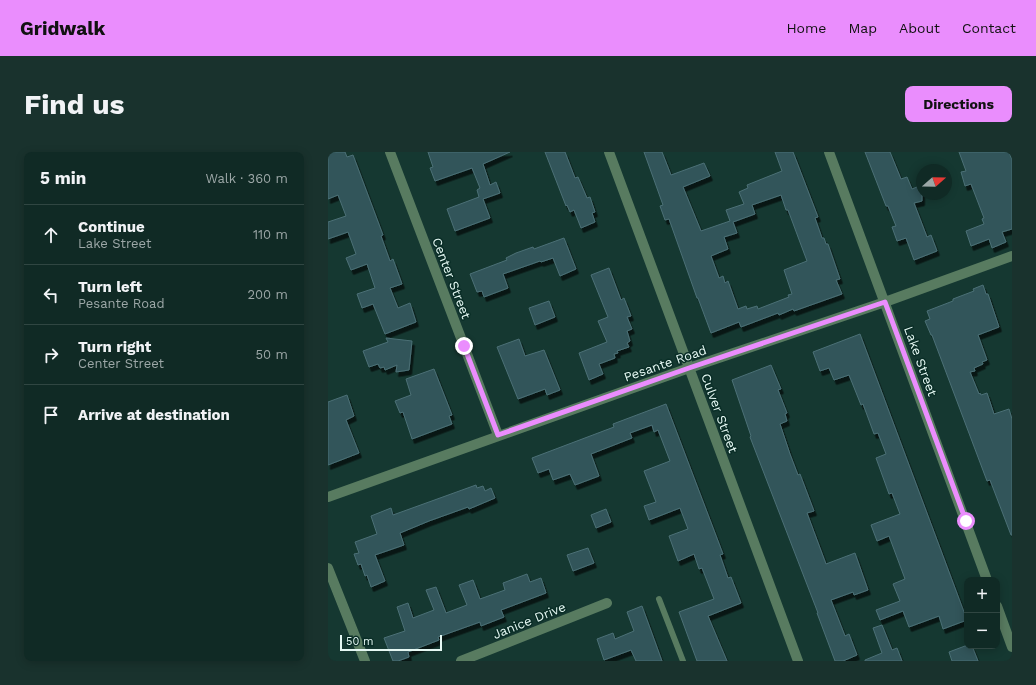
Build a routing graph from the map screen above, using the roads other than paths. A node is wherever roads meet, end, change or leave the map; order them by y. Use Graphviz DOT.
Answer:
graph roads {
  1 [pos="390,152"];
  2 [pos="609,152"];
  3 [pos="829,152"];
  4 [pos="1012,256"];
  5 [pos="885,302"];
  6 [pos="689,368"];
  7 [pos="498,435"];
  8 [pos="328,497"];
  9 [pos="328,568"];
  10 [pos="986,577"];
  11 [pos="659,598"];
  12 [pos="607,603"];
  13 [pos="1000,613"];
  14 [pos="1012,647"];
  15 [pos="365,661"];
  16 [pos="461,661"];
  17 [pos="683,661"];
  18 [pos="798,661"];
  1 -- 7 [label="street, Center Street"];
  2 -- 6 [label="street, Culver Street"];
  3 -- 5 [label="street, Lake Street"];
  4 -- 5 [label="street, Pesante Road"];
  5 -- 6 [label="street, Pesante Road"];
  5 -- 10 [label="street, Lake Street"];
  6 -- 7 [label="street, Pesante Road"];
  6 -- 18 [label="street, Culver Street"];
  7 -- 8 [label="street, Pesante Road"];
  9 -- 15 [label="street"];
  11 -- 17 [label="lane"];
  12 -- 16 [label="street, Janice Drive"];
  13 -- 14 [label="street"];
}
